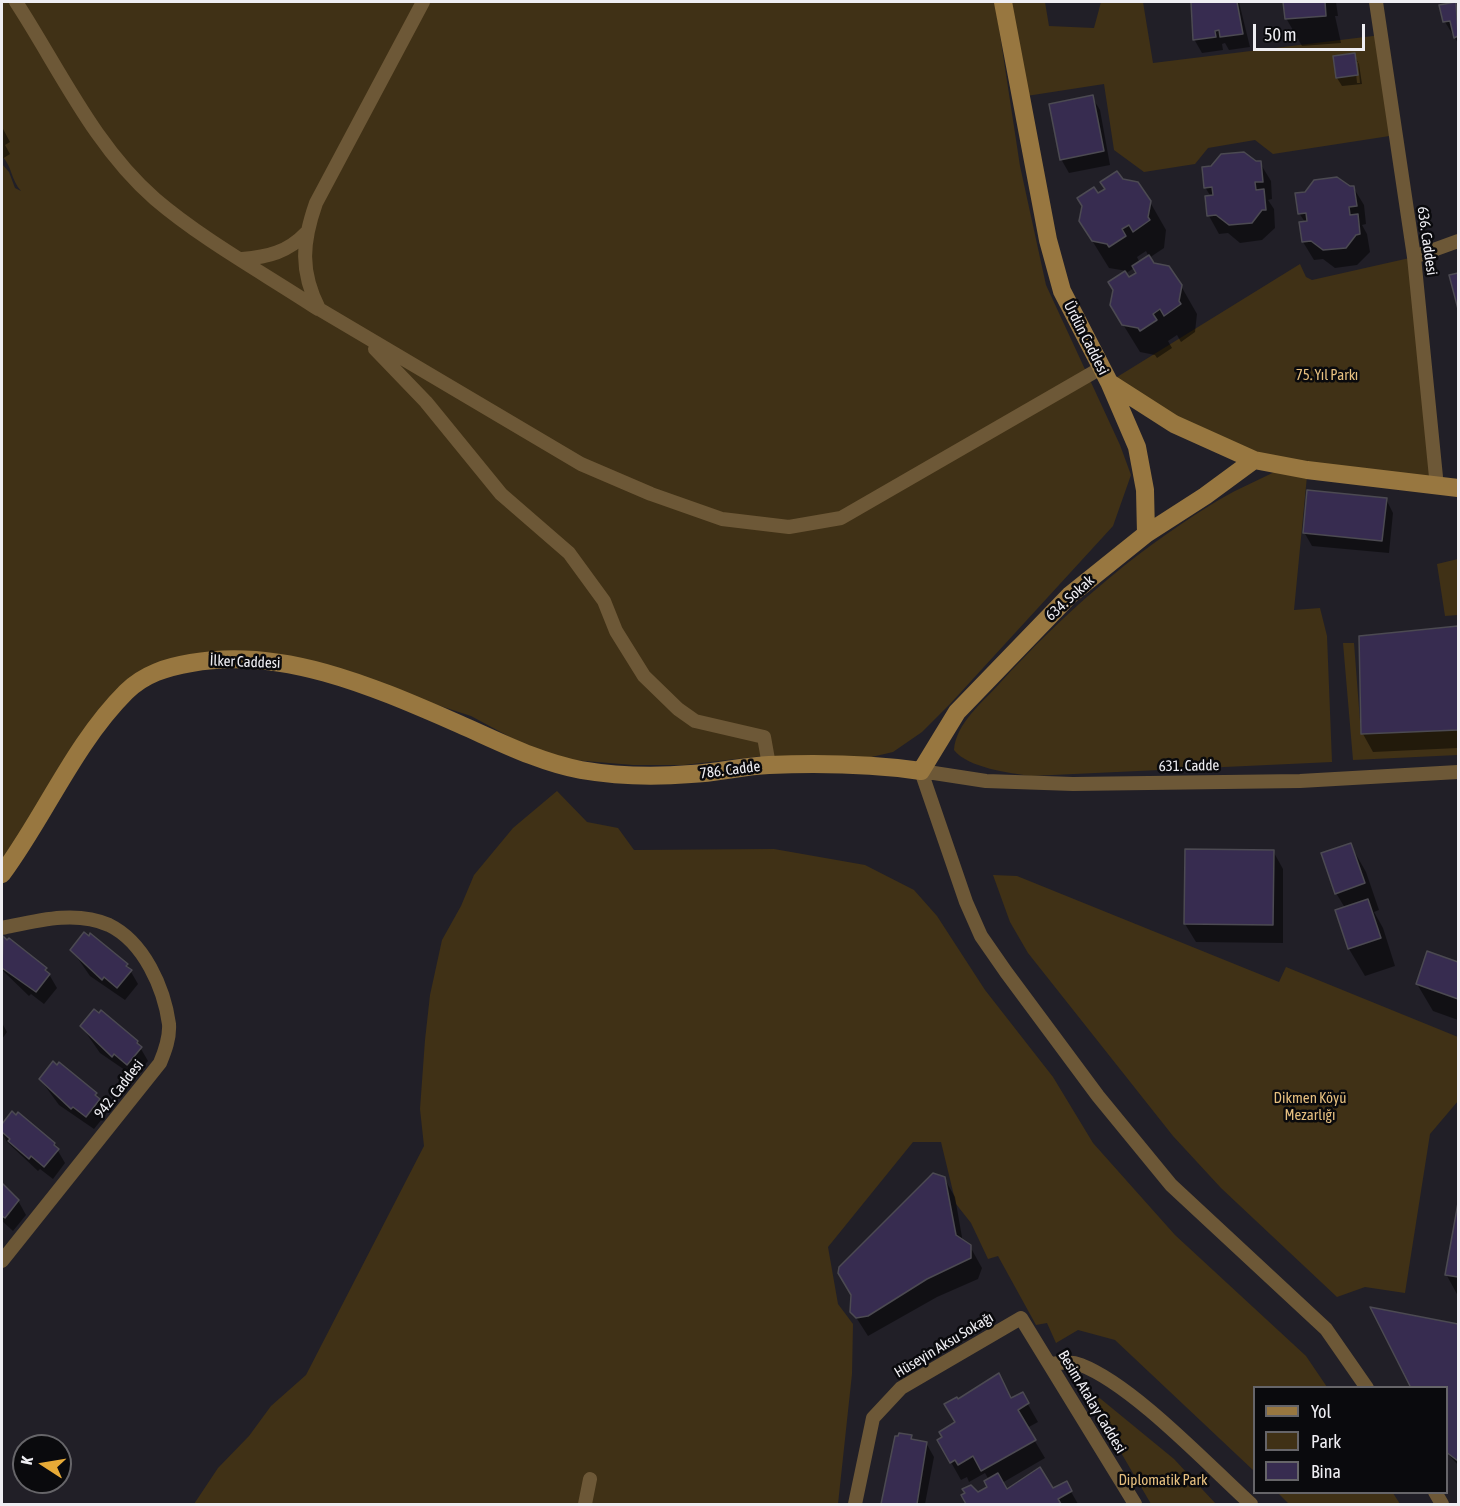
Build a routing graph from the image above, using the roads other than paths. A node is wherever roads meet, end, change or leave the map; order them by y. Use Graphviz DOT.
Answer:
graph roads {
  1 [pos="16,2"];
  2 [pos="423,2"];
  3 [pos="1003,2"];
  4 [pos="1376,2"];
  5 [pos="306,233"];
  6 [pos="1458,241"];
  7 [pos="1414,257"];
  8 [pos="242,259"];
  9 [pos="319,309"];
  10 [pos="1105,375"];
  11 [pos="1254,460"];
  12 [pos="1437,487"];
  13 [pos="1458,488"];
  14 [pos="1146,534"];
  15 [pos="539,758"];
  16 [pos="769,765"];
  17 [pos="921,771"];
  18 [pos="1458,772"];
  19 [pos="2,874"];
  20 [pos="2,928"];
  21 [pos="2,1261"];
  22 [pos="1021,1318"];
  23 [pos="1049,1364"];
  24 [pos="1366,1386"];
  25 [pos="590,1479"];
  26 [pos="585,1504"];
  27 [pos="855,1504"];
  28 [pos="1135,1504"];
  29 [pos="1251,1504"];
  1 -- 8 [label="street"];
  2 -- 5 [label="street"];
  3 -- 10 [label="main road, Ürdün Caddesi"];
  4 -- 7 [label="street, 636. Caddesi"];
  5 -- 8 [label="street"];
  5 -- 9 [label="street"];
  6 -- 7 [label="street"];
  7 -- 12 [label="street, 636. Caddesi"];
  8 -- 9 [label="street"];
  9 -- 10 [label="street"];
  9 -- 16 [label="street"];
  10 -- 11 [label="main road, Ürdün Caddesi"];
  10 -- 14 [label="main road"];
  11 -- 12 [label="main road, Ürdün Caddesi"];
  11 -- 14 [label="main road, 634. Sokak"];
  12 -- 13 [label="main road, Ürdün Caddesi"];
  14 -- 17 [label="main road, 634. Sokak"];
  15 -- 16 [label="main road, 786. Cadde"];
  15 -- 19 [label="main road, İlker Caddesi"];
  16 -- 17 [label="main road, 786. Cadde"];
  17 -- 18 [label="street, 631. Cadde"];
  17 -- 24 [label="street"];
  20 -- 21 [label="street, 942. Caddesi"];
  22 -- 23 [label="street, Besim Atalay Caddesi"];
  22 -- 27 [label="street, Hüseyin Aksu Sokağı"];
  23 -- 28 [label="street, Besim Atalay Caddesi"];
  23 -- 29 [label="street"];
  25 -- 26 [label="street"];
}
